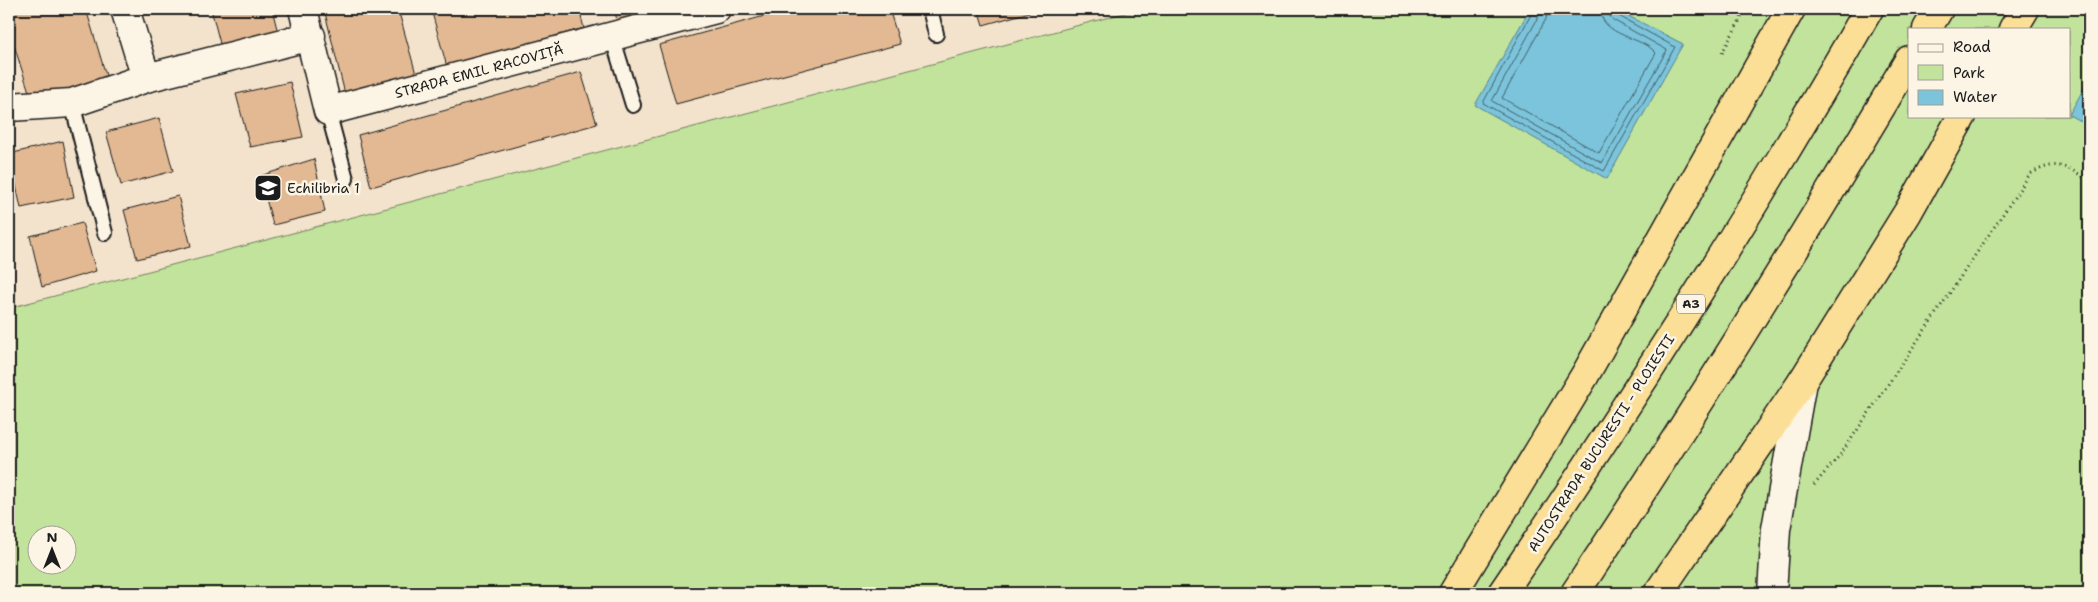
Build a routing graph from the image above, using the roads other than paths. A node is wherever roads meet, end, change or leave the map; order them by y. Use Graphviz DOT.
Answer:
graph roads {
  1 [pos="125,9"];
  2 [pos="303,9"];
  3 [pos="930,9"];
  4 [pos="1791,9"];
  5 [pos="1869,9"];
  6 [pos="1939,9"];
  7 [pos="2025,9"];
  8 [pos="708,10"];
  9 [pos="1928,28"];
  10 [pos="2014,28"];
  11 [pos="936,34"];
  12 [pos="311,36"];
  13 [pos="612,36"];
  14 [pos="1908,62"];
  15 [pos="146,78"];
  16 [pos="72,103"];
  17 [pos="633,105"];
  18 [pos="9,107"];
  19 [pos="328,111"];
  20 [pos="1961,118"];
  21 [pos="346,179"];
  22 [pos="104,232"];
  23 [pos="1802,382"];
  24 [pos="1453,593"];
  25 [pos="1502,593"];
  26 [pos="1575,593"];
  27 [pos="1658,593"];
  28 [pos="1772,593"];
  1 -- 15 [label="street"];
  2 -- 12 [label="street"];
  3 -- 11 [label="lane"];
  4 -- 24 [label="highway"];
  5 -- 25 [label="highway, AUTOSTRADA BUCURESTI - PLOIESTI / A3"];
  6 -- 9 [label="highway"];
  7 -- 10 [label="highway"];
  8 -- 13 [label="street, STRADA EMIL RACOVIȚĂ"];
  12 -- 15 [label="street"];
  12 -- 19 [label="street"];
  13 -- 17 [label="lane"];
  13 -- 19 [label="street, STRADA EMIL RACOVIȚĂ"];
  14 -- 26 [label="highway"];
  15 -- 16 [label="street"];
  16 -- 18 [label="street"];
  16 -- 22 [label="lane"];
  19 -- 21 [label="lane"];
  20 -- 23 [label="highway"];
  23 -- 27 [label="highway"];
  23 -- 28 [label="street"];
}
